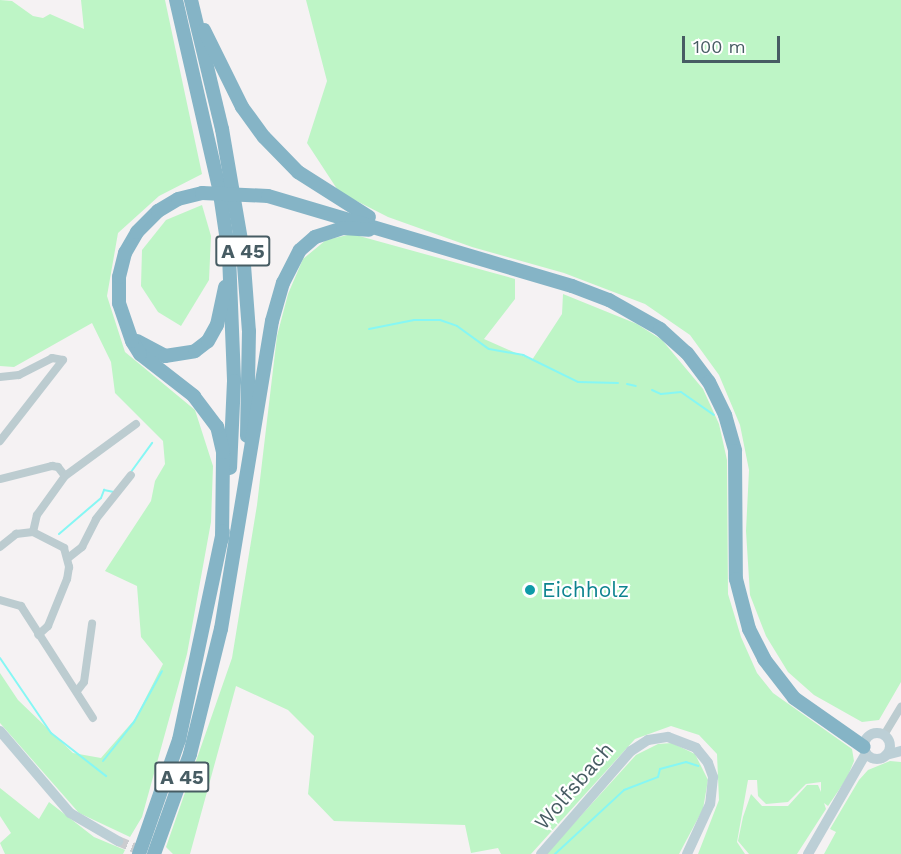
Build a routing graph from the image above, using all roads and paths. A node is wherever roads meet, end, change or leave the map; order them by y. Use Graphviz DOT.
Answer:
graph roads {
  1 [pos="176,0"];
  2 [pos="190,0"];
  3 [pos="403,235"];
  4 [pos="229,255"];
  5 [pos="126,327"];
  6 [pos="0,377"];
  7 [pos="136,424"];
  8 [pos="0,441"];
  9 [pos="131,475"];
  10 [pos="64,476"];
  11 [pos="0,479"];
  12 [pos="242,507"];
  13 [pos="33,532"];
  14 [pos="222,539"];
  15 [pos="0,546"];
  16 [pos="68,558"];
  17 [pos="0,600"];
  18 [pos="92,624"];
  19 [pos="38,635"];
  20 [pos="77,691"];
  21 [pos="901,707"];
  22 [pos="93,718"];
  23 [pos="0,731"];
  24 [pos="887,739"];
  25 [pos="867,749"];
  26 [pos="901,750"];
  27 [pos="886,754"];
  28 [pos="118,841"];
  29 [pos="139,854"];
  30 [pos="154,854"];
  31 [pos="541,854"];
  32 [pos="687,854"];
  33 [pos="808,854"];
  1 -- 4 [label="highway, A 45"];
  2 -- 3 [label="highway"];
  2 -- 12 [label="highway, A 45"];
  3 -- 5 [label="highway"];
  3 -- 12 [label="highway"];
  3 -- 25 [label="highway"];
  4 -- 5 [label="highway"];
  4 -- 14 [label="highway, A 45"];
  5 -- 14 [label="highway"];
  6 -- 8 [label="street"];
  7 -- 10 [label="street"];
  9 -- 16 [label="street"];
  10 -- 11 [label="street"];
  10 -- 13 [label="street"];
  12 -- 30 [label="highway, A 45"];
  13 -- 15 [label="street"];
  13 -- 16 [label="street"];
  14 -- 29 [label="highway, A 45"];
  16 -- 19 [label="street"];
  17 -- 19 [label="street"];
  18 -- 20 [label="street"];
  19 -- 20 [label="street"];
  20 -- 22 [label="street"];
  21 -- 24 [label="street"];
  23 -- 28 [label="main road"];
  24 -- 25 [label="main road"];
  24 -- 26 [label="main road"];
  24 -- 27 [label="main road"];
  25 -- 27 [label="main road"];
  25 -- 33 [label="main road"];
  26 -- 27 [label="main road"];
  31 -- 32 [label="main road, Wolfsbach"];
}
